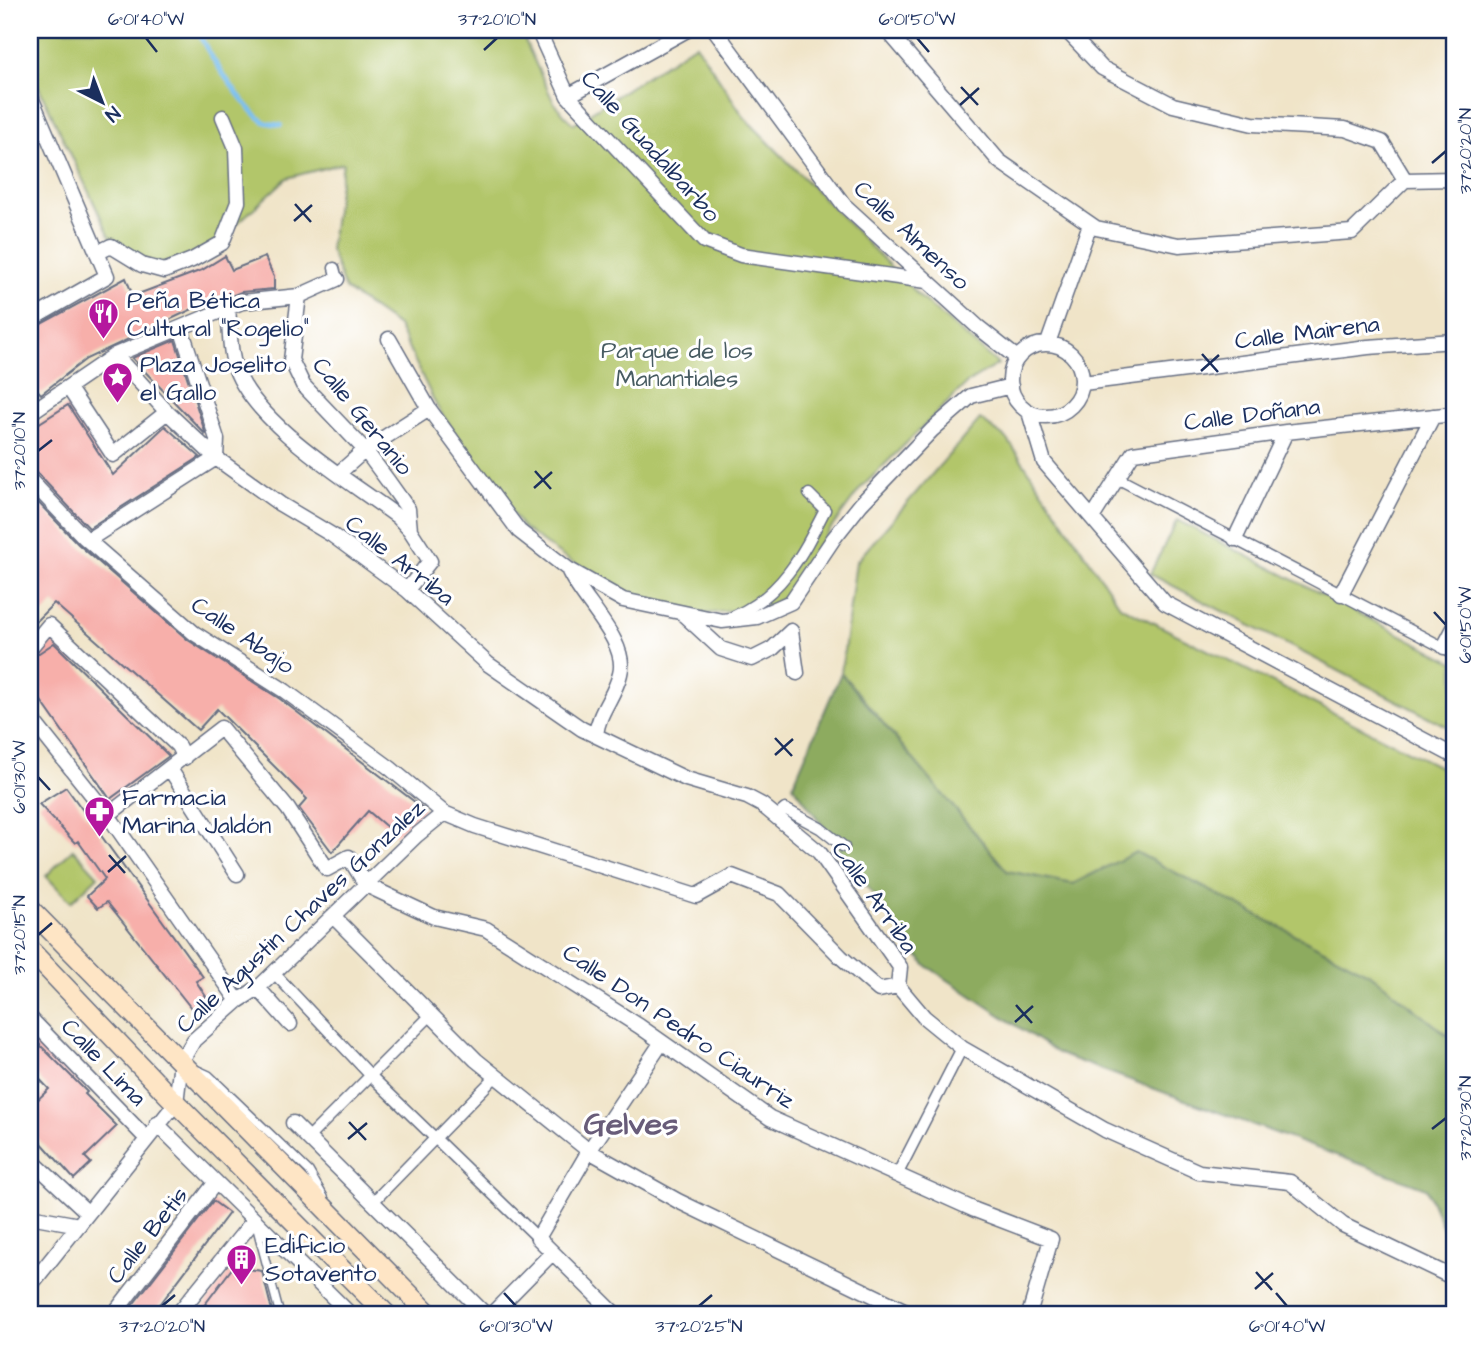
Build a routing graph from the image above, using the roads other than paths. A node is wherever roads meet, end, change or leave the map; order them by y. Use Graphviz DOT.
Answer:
graph roads {
  1 [pos="538,30"];
  2 [pos="687,30"];
  3 [pos="715,30"];
  4 [pos="887,30"];
  5 [pos="1066,30"];
  6 [pos="30,95"];
  7 [pos="568,96"];
  8 [pos="223,117"];
  9 [pos="1454,179"];
  10 [pos="1405,180"];
  11 [pos="1090,224"];
  12 [pos="97,253"];
  13 [pos="336,273"];
  14 [pos="926,281"];
  15 [pos="299,296"];
  16 [pos="228,308"];
  17 [pos="30,320"];
  18 [pos="181,328"];
  19 [pos="389,339"];
  20 [pos="1454,341"];
  21 [pos="1048,343"];
  22 [pos="115,355"];
  23 [pos="1017,358"];
  24 [pos="1083,383"];
  25 [pos="1011,386"];
  26 [pos="68,387"];
  27 [pos="32,406"];
  28 [pos="429,409"];
  29 [pos="167,412"];
  30 [pos="1028,412"];
  31 [pos="1454,414"];
  32 [pos="1433,416"];
  33 [pos="1286,432"];
  34 [pos="365,450"];
  35 [pos="216,458"];
  36 [pos="339,473"];
  37 [pos="1118,478"];
  38 [pos="30,480"];
  39 [pos="808,494"];
  40 [pos="1092,518"];
  41 [pos="410,530"];
  42 [pos="1235,539"];
  43 [pos="88,540"];
  44 [pos="568,569"];
  45 [pos="407,590"];
  46 [pos="1341,594"];
  47 [pos="684,614"];
  48 [pos="722,621"];
  49 [pos="1454,628"];
  50 [pos="30,648"];
  51 [pos="1449,650"];
  52 [pos="797,673"];
  53 [pos="30,717"];
  54 [pos="596,735"];
  55 [pos="1454,756"];
  56 [pos="184,758"];
  57 [pos="170,769"];
  58 [pos="444,813"];
  59 [pos="108,815"];
  60 [pos="778,815"];
  61 [pos="844,847"];
  62 [pos="237,874"];
  63 [pos="366,885"];
  64 [pos="30,909"];
  65 [pos="333,916"];
  66 [pos="30,950"];
  67 [pos="274,973"];
  68 [pos="898,986"];
  69 [pos="258,988"];
  70 [pos="238,1001"];
  71 [pos="431,1015"];
  72 [pos="30,1018"];
  73 [pos="290,1024"];
  74 [pos="662,1042"];
  75 [pos="962,1048"];
  76 [pos="181,1062"];
  77 [pos="372,1077"];
  78 [pos="495,1077"];
  79 [pos="176,1103"];
  80 [pos="293,1123"];
  81 [pos="157,1124"];
  82 [pos="309,1137"];
  83 [pos="146,1138"];
  84 [pos="435,1138"];
  85 [pos="589,1151"];
  86 [pos="30,1159"];
  87 [pos="897,1175"];
  88 [pos="216,1182"];
  89 [pos="373,1202"];
  90 [pos="30,1216"];
  91 [pos="83,1219"];
  92 [pos="254,1220"];
  93 [pos="538,1237"];
  94 [pos="552,1253"];
  95 [pos="1454,1278"];
  96 [pos="30,1286"];
  97 [pos="113,1315"];
  98 [pos="177,1315"];
  99 [pos="280,1315"];
  100 [pos="351,1315"];
  101 [pos="387,1315"];
  102 [pos="430,1315"];
  103 [pos="488,1315"];
  104 [pos="616,1315"];
  105 [pos="923,1315"];
  106 [pos="1029,1315"];
  1 -- 7 [label="street, Calle Guadalbarbo"];
  2 -- 7 [label="street"];
  3 -- 14 [label="street, Calle Almenso"];
  4 -- 11 [label="street"];
  5 -- 10 [label="street"];
  6 -- 12 [label="street"];
  7 -- 14 [label="street, Calle Guadalbarbo"];
  8 -- 12 [label="street"];
  9 -- 10 [label="street"];
  10 -- 11 [label="street"];
  11 -- 21 [label="street"];
  12 -- 17 [label="street"];
  13 -- 15 [label="street"];
  14 -- 23 [label="street, Calle Almenso"];
  15 -- 16 [label="street"];
  15 -- 34 [label="street, Calle Geranio"];
  16 -- 18 [label="street"];
  16 -- 36 [label="street"];
  18 -- 22 [label="street"];
  18 -- 35 [label="street"];
  19 -- 28 [label="street"];
  20 -- 24 [label="street, Calle Mairena"];
  21 -- 23 [label="street"];
  21 -- 24 [label="street"];
  22 -- 26 [label="street"];
  22 -- 29 [label="street, Calle Arriba"];
  23 -- 25 [label="street"];
  24 -- 30 [label="street"];
  25 -- 30 [label="street"];
  25 -- 48 [label="street"];
  26 -- 27 [label="street"];
  26 -- 29 [label="street"];
  28 -- 34 [label="street"];
  28 -- 44 [label="street"];
  29 -- 35 [label="street, Calle Arriba"];
  30 -- 40 [label="street"];
  31 -- 32 [label="street, Calle Doñana"];
  32 -- 33 [label="street, Calle Doñana"];
  32 -- 46 [label="street"];
  33 -- 37 [label="street, Calle Doñana"];
  33 -- 42 [label="street"];
  34 -- 36 [label="street"];
  34 -- 41 [label="street, Calle Geranio"];
  35 -- 43 [label="street"];
  35 -- 45 [label="street, Calle Arriba"];
  36 -- 41 [label="street"];
  37 -- 40 [label="street, Calle Doñana"];
  37 -- 42 [label="street"];
  38 -- 43 [label="street, Calle Abajo"];
  39 -- 48 [label="street"];
  40 -- 55 [label="street"];
  41 -- 45 [label="street, Calle Geranio"];
  42 -- 46 [label="street"];
  43 -- 58 [label="street, Calle Abajo"];
  44 -- 47 [label="street"];
  44 -- 54 [label="street"];
  45 -- 54 [label="street, Calle Arriba"];
  46 -- 51 [label="street"];
  47 -- 48 [label="street"];
  47 -- 52 [label="street"];
  49 -- 51 [label="street"];
  50 -- 56 [label="street"];
  53 -- 59 [label="street"];
  54 -- 60 [label="street, Calle Arriba"];
  56 -- 57 [label="street"];
  56 -- 63 [label="street"];
  57 -- 59 [label="street"];
  57 -- 62 [label="street"];
  58 -- 63 [label="street, Calle Agustin Chaves Gonzalez"];
  58 -- 68 [label="street, Calle Agustin Chaves Gonzalez"];
  59 -- 70 [label="street"];
  60 -- 61 [label="street"];
  60 -- 68 [label="street, Calle Arriba"];
  63 -- 65 [label="street, Calle Agustin Chaves Gonzalez"];
  63 -- 74 [label="street, Calle Don Pedro Ciaurriz"];
  64 -- 76 [label="main road"];
  65 -- 67 [label="street, Calle Agustin Chaves Gonzalez"];
  65 -- 71 [label="street"];
  66 -- 79 [label="main road"];
  67 -- 69 [label="street, Calle Agustin Chaves Gonzalez"];
  67 -- 77 [label="street"];
  68 -- 75 [label="street, Calle Arriba"];
  69 -- 70 [label="street, Calle Agustin Chaves Gonzalez"];
  69 -- 73 [label="street"];
  70 -- 76 [label="street, Calle Agustin Chaves Gonzalez"];
  71 -- 77 [label="street"];
  71 -- 78 [label="street"];
  72 -- 83 [label="street, Calle Lima"];
  74 -- 85 [label="street"];
  74 -- 87 [label="street, Calle Don Pedro Ciaurriz"];
  75 -- 87 [label="street"];
  75 -- 95 [label="street, Calle Arriba"];
  76 -- 79 [label="street"];
  76 -- 102 [label="main road"];
  77 -- 82 [label="street"];
  77 -- 84 [label="street"];
  78 -- 84 [label="street"];
  78 -- 85 [label="street"];
  79 -- 81 [label="street"];
  79 -- 101 [label="main road"];
  80 -- 82 [label="street"];
  81 -- 83 [label="street"];
  81 -- 88 [label="street"];
  82 -- 89 [label="street"];
  83 -- 91 [label="street"];
  84 -- 89 [label="street"];
  84 -- 93 [label="street"];
  85 -- 93 [label="street"];
  85 -- 105 [label="street"];
  86 -- 91 [label="street"];
  87 -- 106 [label="street, Calle Don Pedro Ciaurriz"];
  88 -- 92 [label="street"];
  88 -- 97 [label="street, Calle Betis"];
  89 -- 103 [label="street"];
  90 -- 91 [label="street"];
  91 -- 96 [label="street"];
  92 -- 98 [label="street"];
  92 -- 99 [label="lane"];
  92 -- 100 [label="street"];
  93 -- 94 [label="street"];
  94 -- 103 [label="street"];
  94 -- 104 [label="street"];
}
